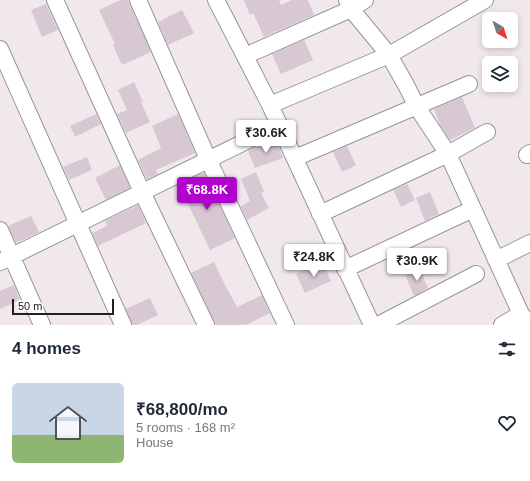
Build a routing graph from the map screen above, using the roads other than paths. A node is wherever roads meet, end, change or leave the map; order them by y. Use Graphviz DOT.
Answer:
graph roads {
  1 [pos="55,0"];
  2 [pos="138,0"];
  3 [pos="365,0"];
  4 [pos="485,0"];
  5 [pos="220,1"];
  6 [pos="349,4"];
  7 [pos="0,49"];
  8 [pos="389,55"];
  9 [pos="245,56"];
  10 [pos="469,84"];
  11 [pos="270,105"];
  12 [pos="417,106"];
  13 [pos="279,125"];
  14 [pos="487,132"];
  15 [pos="448,154"];
  16 [pos="295,158"];
  17 [pos="208,159"];
  18 [pos="142,192"];
  19 [pos="473,209"];
  20 [pos="320,214"];
  21 [pos="77,224"];
  22 [pos="0,230"];
  23 [pos="530,243"];
  24 [pos="6,259"];
  25 [pos="496,260"];
  26 [pos="345,269"];
  27 [pos="476,274"];
  28 [pos="527,322"];
  29 [pos="42,325"];
  30 [pos="123,325"];
  31 [pos="206,325"];
  32 [pos="286,325"];
  33 [pos="372,325"];
  34 [pos="378,325"];
  35 [pos="502,325"];
  1 -- 18 [label="street"];
  2 -- 17 [label="street"];
  3 -- 6 [label="street"];
  4 -- 8 [label="street"];
  5 -- 9 [label="street"];
  6 -- 8 [label="street"];
  6 -- 9 [label="street"];
  7 -- 21 [label="street"];
  8 -- 11 [label="street"];
  8 -- 12 [label="street"];
  9 -- 11 [label="street"];
  10 -- 12 [label="street"];
  11 -- 13 [label="street"];
  12 -- 15 [label="street"];
  12 -- 16 [label="street"];
  13 -- 16 [label="street"];
  13 -- 17 [label="street"];
  14 -- 15 [label="street"];
  15 -- 19 [label="street"];
  15 -- 20 [label="street"];
  16 -- 20 [label="street"];
  17 -- 18 [label="street"];
  17 -- 32 [label="street"];
  18 -- 21 [label="street"];
  18 -- 31 [label="street"];
  19 -- 25 [label="street"];
  19 -- 26 [label="street"];
  20 -- 26 [label="street"];
  21 -- 24 [label="street"];
  21 -- 30 [label="street"];
  22 -- 24 [label="street"];
  23 -- 25 [label="street"];
  24 -- 29 [label="street"];
  25 -- 28 [label="street"];
  26 -- 33 [label="street"];
  27 -- 34 [label="street"];
  28 -- 35 [label="street"];
}
